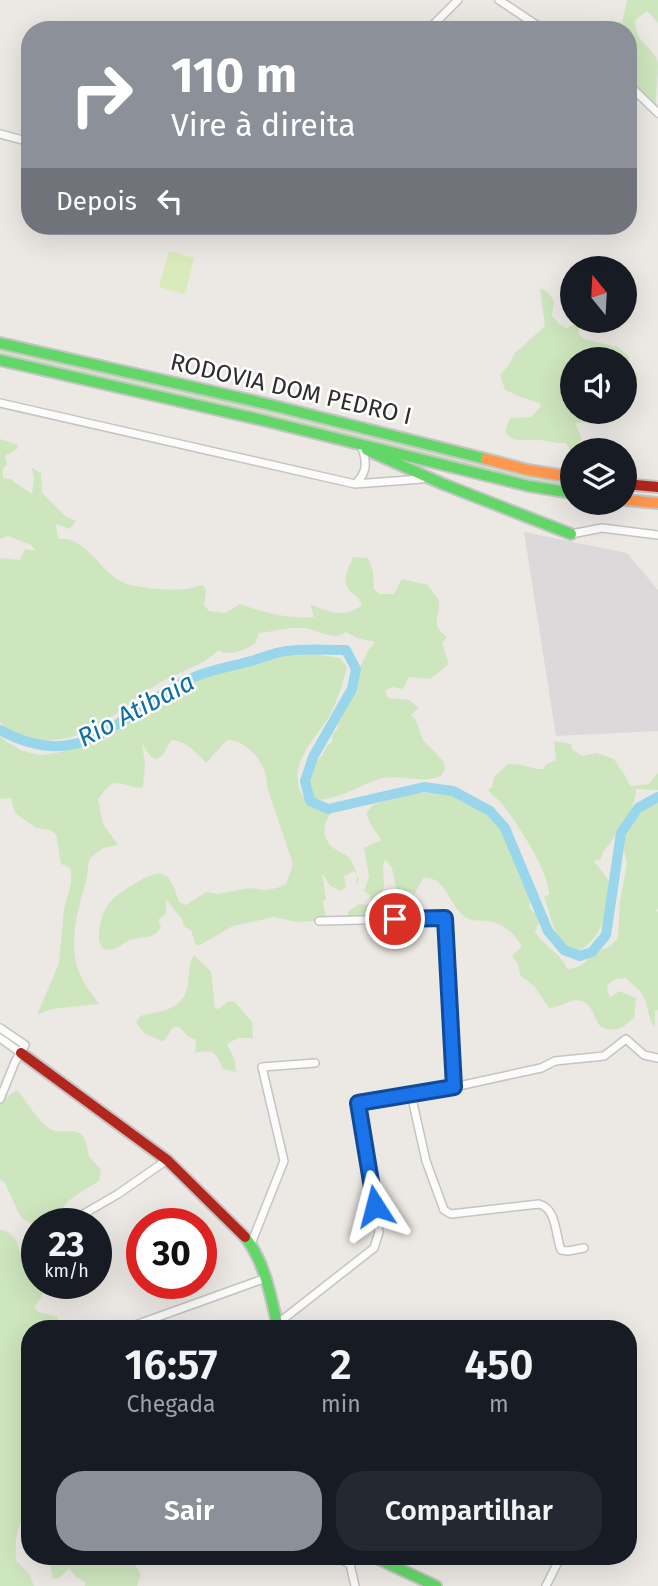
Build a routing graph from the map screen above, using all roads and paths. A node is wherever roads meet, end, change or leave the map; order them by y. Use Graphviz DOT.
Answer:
graph roads {
  1 [pos="458,0"];
  2 [pos="499,0"];
  3 [pos="437,21"];
  4 [pos="530,21"];
  5 [pos="637,93"];
  6 [pos="658,113"];
  7 [pos="0,134"];
  8 [pos="21,140"];
  9 [pos="0,343"];
  10 [pos="0,360"];
  11 [pos="0,403"];
  12 [pos="314,432"];
  13 [pos="362,448"];
  14 [pos="560,475"];
  15 [pos="429,479"];
  16 [pos="355,484"];
  17 [pos="637,486"];
  18 [pos="658,487"];
  19 [pos="560,491"];
  20 [pos="637,501"];
  21 [pos="658,503"];
  22 [pos="571,534"];
  23 [pos="658,535"];
  24 [pos="319,921"];
  25 [pos="0,1028"];
  26 [pos="0,1038"];
  27 [pos="23,1049"];
  28 [pos="658,1058"];
  29 [pos="314,1063"];
  30 [pos="454,1087"];
  31 [pos="411,1094"];
  32 [pos="0,1099"];
  33 [pos="167,1160"];
  34 [pos="94,1208"];
  35 [pos="251,1244"];
  36 [pos="584,1248"];
  37 [pos="266,1278"];
  38 [pos="149,1320"];
  39 [pos="276,1320"];
  40 [pos="285,1320"];
  41 [pos="350,1565"];
  42 [pos="391,1565"];
  43 [pos="556,1565"];
  44 [pos="355,1586"];
  45 [pos="436,1586"];
  46 [pos="546,1586"];
  1 -- 3 [label="street"];
  2 -- 4 [label="street"];
  5 -- 6 [label="street"];
  7 -- 8 [label="street"];
  9 -- 14 [label="main road, RODOVIA DOM PEDRO I"];
  10 -- 12 [label="main road, RODOVIA DOM PEDRO I"];
  11 -- 16 [label="street"];
  12 -- 13 [label="main road"];
  12 -- 19 [label="main road, RODOVIA DOM PEDRO I"];
  13 -- 15 [label="main road"];
  13 -- 16 [label="street"];
  15 -- 16 [label="street"];
  15 -- 22 [label="main road"];
  17 -- 18 [label="main road"];
  20 -- 21 [label="main road"];
  22 -- 23 [label="street"];
  24 -- 30 [label="street"];
  25 -- 27 [label="street"];
  26 -- 27 [label="street"];
  27 -- 32 [label="street"];
  27 -- 33 [label="main road"];
  28 -- 30 [label="street"];
  29 -- 35 [label="street"];
  30 -- 31 [label="street"];
  31 -- 36 [label="street"];
  31 -- 40 [label="street"];
  33 -- 34 [label="street"];
  33 -- 35 [label="main road"];
  35 -- 37 [label="main road"];
  37 -- 38 [label="street"];
  37 -- 39 [label="main road"];
  41 -- 44 [label="street"];
  42 -- 45 [label="main road"];
  43 -- 46 [label="street"];
}
